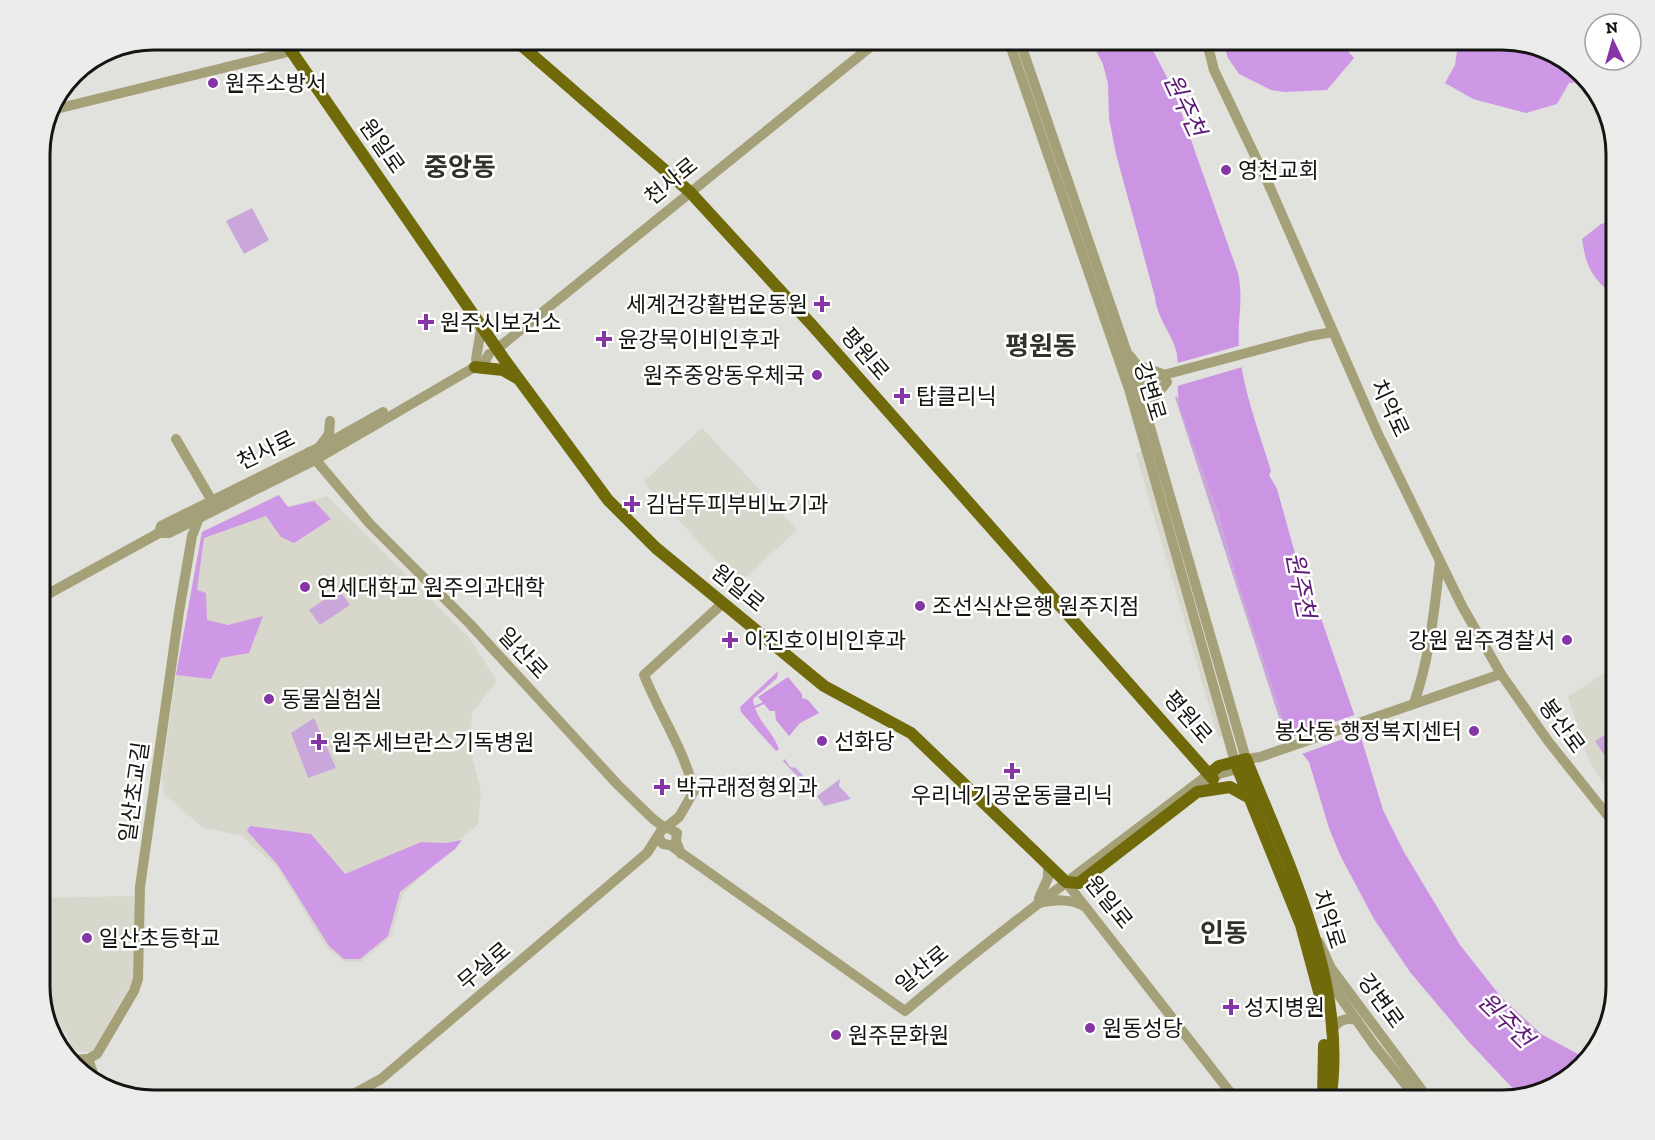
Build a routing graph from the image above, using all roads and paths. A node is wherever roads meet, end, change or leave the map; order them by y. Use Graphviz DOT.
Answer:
graph roads {
  1 [pos="527,50"];
  2 [pos="866,50"];
  3 [pos="1012,50"];
  4 [pos="1022,50"];
  5 [pos="1209,50"];
  6 [pos="292,51"];
  7 [pos="60,108"];
  8 [pos="690,192"];
  9 [pos="482,324"];
  10 [pos="1333,332"];
  11 [pos="1126,351"];
  12 [pos="493,352"];
  13 [pos="475,363"];
  14 [pos="518,378"];
  15 [pos="1160,380"];
  16 [pos="1133,388"];
  17 [pos="1147,418"];
  18 [pos="330,421"];
  19 [pos="176,439"];
  20 [pos="321,446"];
  21 [pos="312,456"];
  22 [pos="212,501"];
  23 [pos="235,501"];
  24 [pos="199,518"];
  25 [pos="159,533"];
  26 [pos="192,536"];
  27 [pos="1440,562"];
  28 [pos="50,593"];
  29 [pos="723,603"];
  30 [pos="1501,674"];
  31 [pos="1414,703"];
  32 [pos="1242,764"];
  33 [pos="1211,776"];
  34 [pos="1197,792"];
  35 [pos="1246,796"];
  36 [pos="1606,814"];
  37 [pos="668,836"];
  38 [pos="1125,843"];
  39 [pos="1048,864"];
  40 [pos="1065,882"];
  41 [pos="1035,904"];
  42 [pos="1088,909"];
  43 [pos="1305,922"];
  44 [pos="1324,974"];
  45 [pos="1357,1020"];
  46 [pos="1331,1031"];
  47 [pos="80,1059"];
  48 [pos="88,1059"];
  49 [pos="92,1070"];
  50 [pos="361,1090"];
  51 [pos="1228,1090"];
  52 [pos="1323,1090"];
  53 [pos="1332,1090"];
  54 [pos="1411,1090"];
  55 [pos="1422,1090"];
  1 -- 8 [label="main road, 평원로"];
  2 -- 8 [label="street, 천사로"];
  3 -- 16 [label="street, 강변로"];
  4 -- 11 [label="street, 강변로"];
  5 -- 10 [label="street, 치악로"];
  6 -- 7 [label="street"];
  6 -- 9 [label="main road, 원일로"];
  8 -- 12 [label="street, 천사로"];
  8 -- 33 [label="main road, 평원로"];
  9 -- 12 [label="main road, 원일로"];
  9 -- 13 [label="street"];
  10 -- 15 [label="street"];
  10 -- 27 [label="street, 치악로"];
  11 -- 15 [label="street"];
  11 -- 16 [label="street, 강변로"];
  12 -- 13 [label="street, 천사로"];
  12 -- 14 [label="main road, 원일로"];
  13 -- 14 [label="main road"];
  13 -- 20 [label="street, 천사로"];
  13 -- 21 [label="street, 천사로"];
  14 -- 29 [label="main road, 원일로"];
  15 -- 16 [label="street"];
  15 -- 17 [label="street"];
  16 -- 17 [label="street, 강변로"];
  16 -- 32 [label="street, 강변로"];
  17 -- 32 [label="street, 강변로"];
  18 -- 20 [label="street"];
  19 -- 22 [label="street"];
  20 -- 21 [label="street, 천사로"];
  21 -- 22 [label="street, 천사로"];
  21 -- 23 [label="street, 천사로"];
  21 -- 37 [label="street, 일산로"];
  22 -- 24 [label="street"];
  22 -- 25 [label="street, 천사로"];
  23 -- 24 [label="street, 천사로"];
  23 -- 26 [label="street"];
  24 -- 25 [label="street, 천사로"];
  24 -- 26 [label="street, 일산초교길"];
  25 -- 28 [label="street, 천사로"];
  26 -- 48 [label="street, 일산초교길"];
  27 -- 30 [label="street, 치악로"];
  27 -- 31 [label="street"];
  29 -- 37 [label="street"];
  29 -- 39 [label="main road, 원일로"];
  30 -- 31 [label="street"];
  30 -- 36 [label="street, 봉산로"];
  31 -- 32 [label="street"];
  32 -- 33 [label="main road"];
  32 -- 35 [label="main road, 치악로"];
  32 -- 43 [label="main road, 치악로"];
  33 -- 34 [label="street"];
  33 -- 38 [label="street"];
  34 -- 35 [label="main road"];
  34 -- 38 [label="main road"];
  35 -- 43 [label="main road, 치악로"];
  37 -- 41 [label="street, 일산로"];
  37 -- 50 [label="street, 무실로"];
  38 -- 40 [label="main road"];
  39 -- 40 [label="main road, 원일로"];
  39 -- 41 [label="street"];
  40 -- 41 [label="street, 일산로"];
  40 -- 42 [label="street, 원일로"];
  41 -- 42 [label="street"];
  42 -- 51 [label="street, 원일로"];
  43 -- 44 [label="main road, 강변로"];
  43 -- 52 [label="main road, 치악로"];
  43 -- 55 [label="street, 강변로"];
  44 -- 45 [label="street, 강변로"];
  44 -- 46 [label="main road, 치악로"];
  45 -- 46 [label="street"];
  45 -- 54 [label="street, 강변로"];
  46 -- 53 [label="main road, 치악로"];
  47 -- 48 [label="street"];
  48 -- 49 [label="street"];
}
